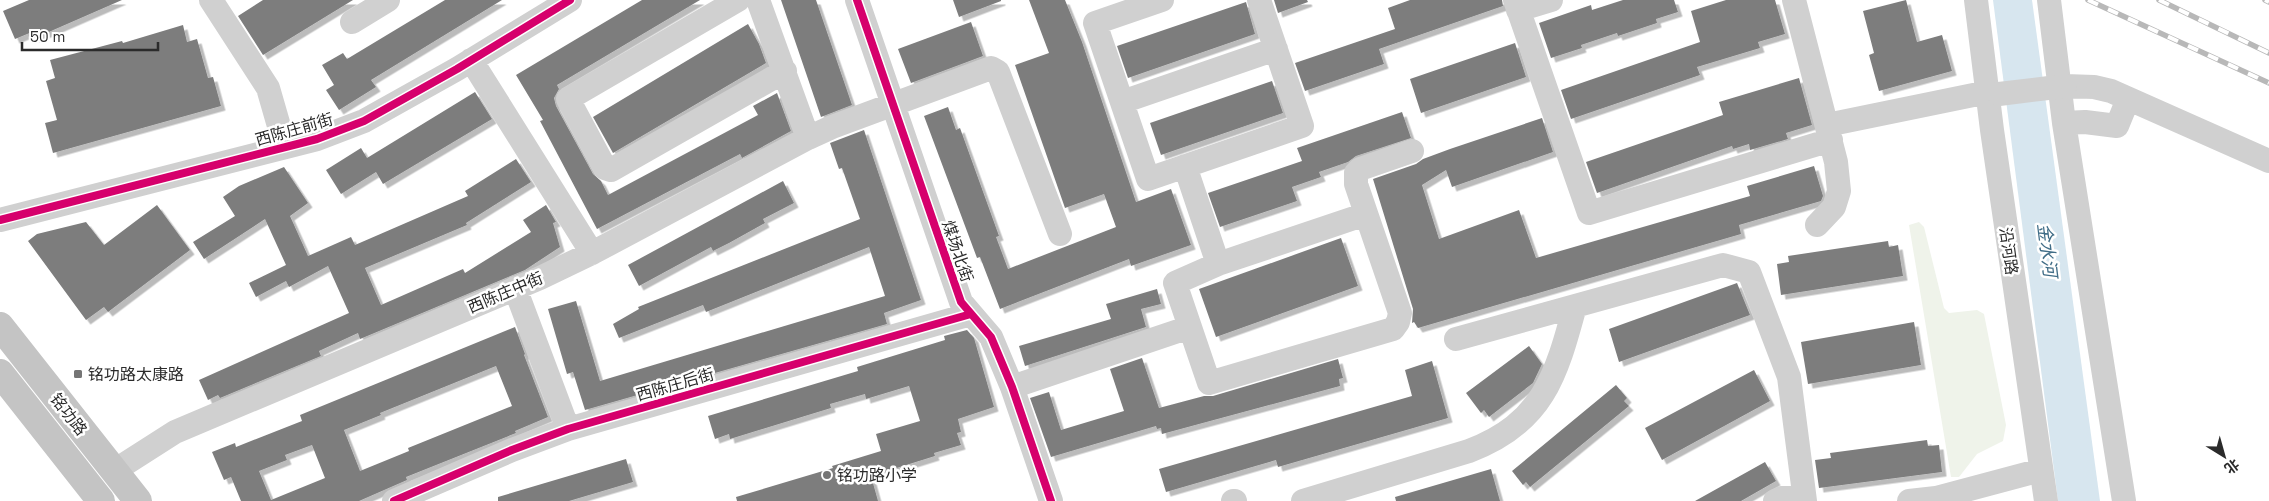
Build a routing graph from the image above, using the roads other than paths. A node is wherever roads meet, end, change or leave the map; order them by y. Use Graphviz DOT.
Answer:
graph roads {
  1 [pos="211,0"];
  2 [pos="388,0"];
  3 [pos="570,0"];
  4 [pos="738,0"];
  5 [pos="758,0"];
  6 [pos="857,0"];
  7 [pos="1162,0"];
  8 [pos="1260,0"];
  9 [pos="1550,0"];
  10 [pos="1794,0"];
  11 [pos="2049,0"];
  12 [pos="1974,1"];
  13 [pos="1517,5"];
  14 [pos="352,22"];
  15 [pos="1276,49"];
  16 [pos="472,60"];
  17 [pos="785,71"];
  18 [pos="1991,94"];
  19 [pos="2128,99"];
  20 [pos="1122,102"];
  21 [pos="892,104"];
  22 [pos="2064,123"];
  23 [pos="1829,132"];
  24 [pos="808,138"];
  25 [pos="286,147"];
  26 [pos="1412,151"];
  27 [pos="2269,161"];
  28 [pos="1185,166"];
  29 [pos="1366,214"];
  30 [pos="0,220"];
  31 [pos="1818,226"];
  32 [pos="1060,234"];
  33 [pos="592,253"];
  34 [pos="1218,264"];
  35 [pos="515,288"];
  36 [pos="1575,306"];
  37 [pos="971,314"];
  38 [pos="0,326"];
  39 [pos="1190,327"];
  40 [pos="1456,339"];
  41 [pos="0,373"];
  42 [pos="1012,387"];
  43 [pos="568,429"];
  44 [pos="2041,470"];
  45 [pos="114,471"];
  46 [pos="1805,498"];
  47 [pos="101,501"];
  48 [pos="138,501"];
  49 [pos="394,501"];
  50 [pos="1051,501"];
  51 [pos="1303,501"];
  52 [pos="1775,501"];
  53 [pos="1909,501"];
  54 [pos="2046,501"];
  55 [pos="2124,501"];
  1 -- 25 [label="street"];
  2 -- 14 [label="street"];
  3 -- 16 [label="street, 西陈庄前街"];
  4 -- 17 [label="street"];
  5 -- 17 [label="street"];
  6 -- 21 [label="street, 煤场北街"];
  7 -- 20 [label="street"];
  8 -- 15 [label="street"];
  9 -- 13 [label="street"];
  10 -- 23 [label="street"];
  11 -- 22 [label="street"];
  12 -- 18 [label="street, 沿河路"];
  13 -- 23 [label="street"];
  15 -- 20 [label="street"];
  15 -- 28 [label="street"];
  16 -- 25 [label="street, 西陈庄前街"];
  16 -- 33 [label="street"];
  17 -- 24 [label="street"];
  18 -- 19 [label="street, bridge"];
  18 -- 23 [label="street"];
  18 -- 44 [label="street, 沿河路"];
  19 -- 22 [label="street"];
  19 -- 27 [label="street"];
  20 -- 28 [label="street"];
  21 -- 24 [label="street, 西陈庄中街"];
  21 -- 32 [label="street, 西陈庄中街"];
  21 -- 37 [label="street, 煤场北街"];
  22 -- 55 [label="street"];
  23 -- 31 [label="street"];
  24 -- 33 [label="street, 西陈庄中街"];
  25 -- 30 [label="street, 西陈庄前街"];
  26 -- 29 [label="street"];
  28 -- 34 [label="street"];
  29 -- 34 [label="street"];
  29 -- 39 [label="street"];
  33 -- 35 [label="street, 西陈庄中街"];
  34 -- 39 [label="street"];
  35 -- 43 [label="street"];
  35 -- 45 [label="street, 西陈庄中街"];
  36 -- 40 [label="street"];
  36 -- 46 [label="street"];
  36 -- 51 [label="street"];
  37 -- 42 [label="street, 煤场北街"];
  37 -- 43 [label="street, 西陈庄后街"];
  38 -- 45 [label="main road, 铭功路"];
  39 -- 42 [label="street"];
  41 -- 47 [label="main road, 铭功路"];
  42 -- 50 [label="street, 煤场北街"];
  43 -- 49 [label="street, 西陈庄后街"];
  44 -- 53 [label="street"];
  44 -- 54 [label="street, 沿河路"];
  45 -- 48 [label="main road, 铭功路"];
  46 -- 52 [label="street"];
}
